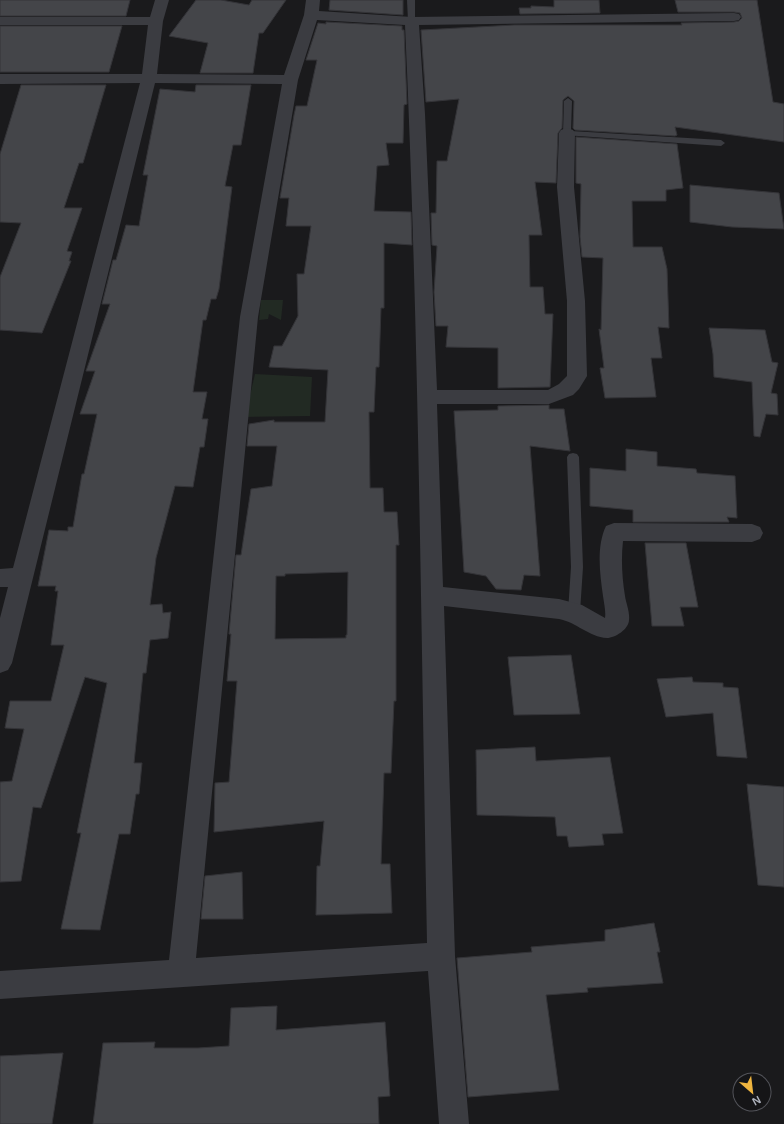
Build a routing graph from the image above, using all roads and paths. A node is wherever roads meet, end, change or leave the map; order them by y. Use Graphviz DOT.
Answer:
graph roads {
  1 [pos="162,0"];
  2 [pos="312,7"];
  3 [pos="411,11"];
  4 [pos="734,17"];
  5 [pos="0,21"];
  6 [pos="156,21"];
  7 [pos="149,78"];
  8 [pos="0,79"];
  9 [pos="290,80"];
  10 [pos="568,101"];
  11 [pos="567,133"];
  12 [pos="721,143"];
  13 [pos="427,397"];
  14 [pos="573,457"];
  15 [pos="752,533"];
  16 [pos="22,577"];
  17 [pos="0,578"];
  18 [pos="432,595"];
  19 [pos="574,612"];
  20 [pos="0,663"];
  21 [pos="441,956"];
  22 [pos="180,974"];
  23 [pos="0,985"];
  24 [pos="454,1124"];
  1 -- 6 [label="street"];
  2 -- 3 [label="street"];
  2 -- 9 [label="street"];
  3 -- 4 [label="street"];
  3 -- 13 [label="street"];
  5 -- 6 [label="street"];
  6 -- 7 [label="street"];
  7 -- 8 [label="street"];
  7 -- 9 [label="street"];
  7 -- 16 [label="street"];
  9 -- 22 [label="street"];
  10 -- 11 [label="lane"];
  11 -- 12 [label="lane"];
  11 -- 13 [label="street"];
  13 -- 18 [label="street"];
  14 -- 19 [label="lane"];
  15 -- 19 [label="street"];
  16 -- 17 [label="street"];
  16 -- 20 [label="street"];
  18 -- 19 [label="street"];
  18 -- 21 [label="street"];
  21 -- 22 [label="street"];
  21 -- 24 [label="street"];
  22 -- 23 [label="street"];
}
